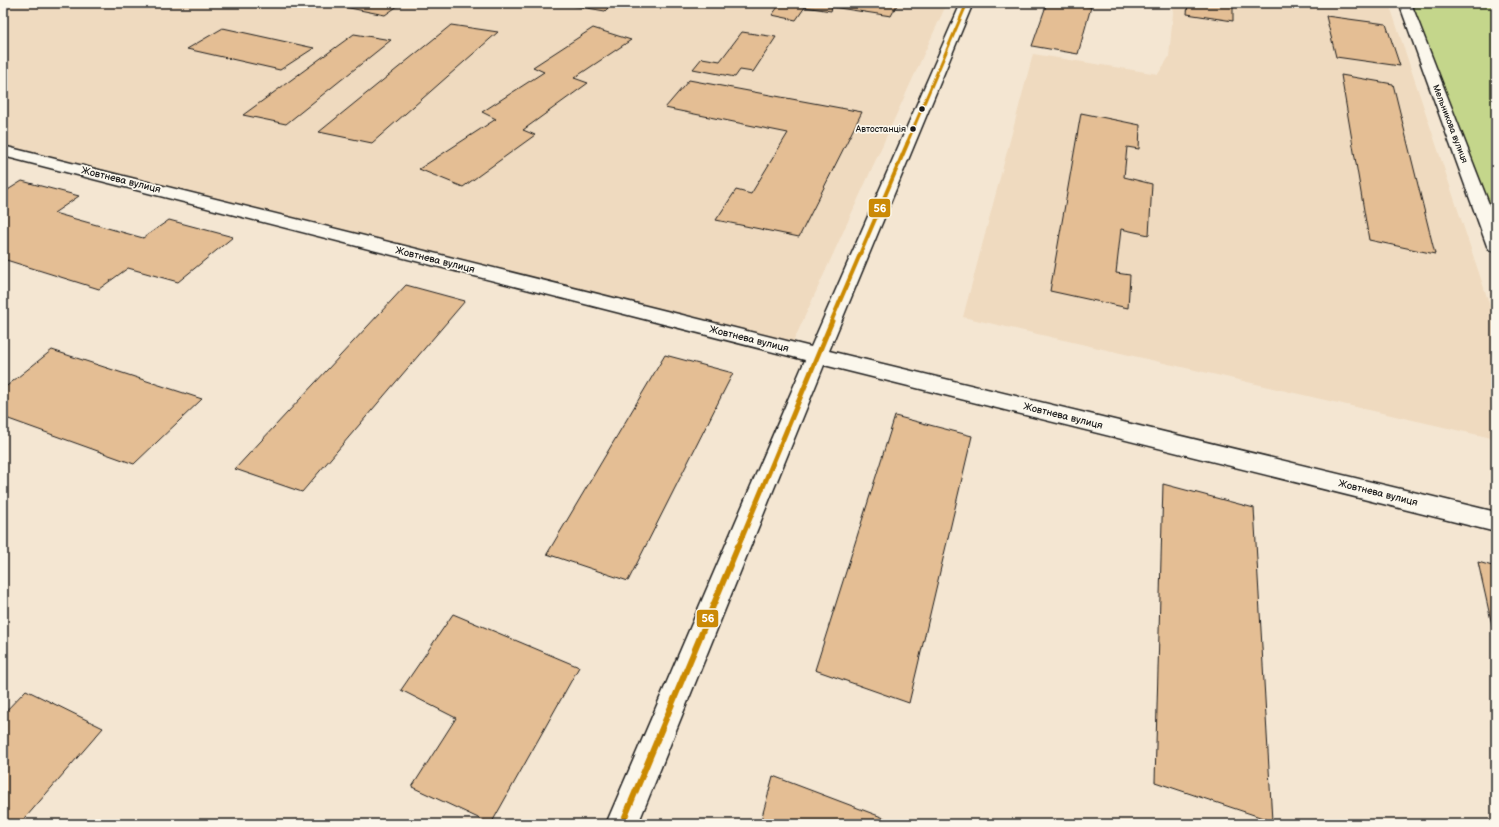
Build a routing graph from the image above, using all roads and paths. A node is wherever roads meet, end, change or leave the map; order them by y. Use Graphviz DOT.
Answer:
graph roads {
  1 [pos="967,3"];
  2 [pos="1405,3"];
  3 [pos="3,151"];
  4 [pos="1496,246"];
  5 [pos="817,356"];
  6 [pos="1496,522"];
  7 [pos="622,824"];
  1 -- 5 [label="street"];
  2 -- 4 [label="street, Мельникова вулиця"];
  3 -- 5 [label="street, Жовтнева вулиця"];
  5 -- 6 [label="street, Жовтнева вулиця"];
  5 -- 7 [label="street"];
}
